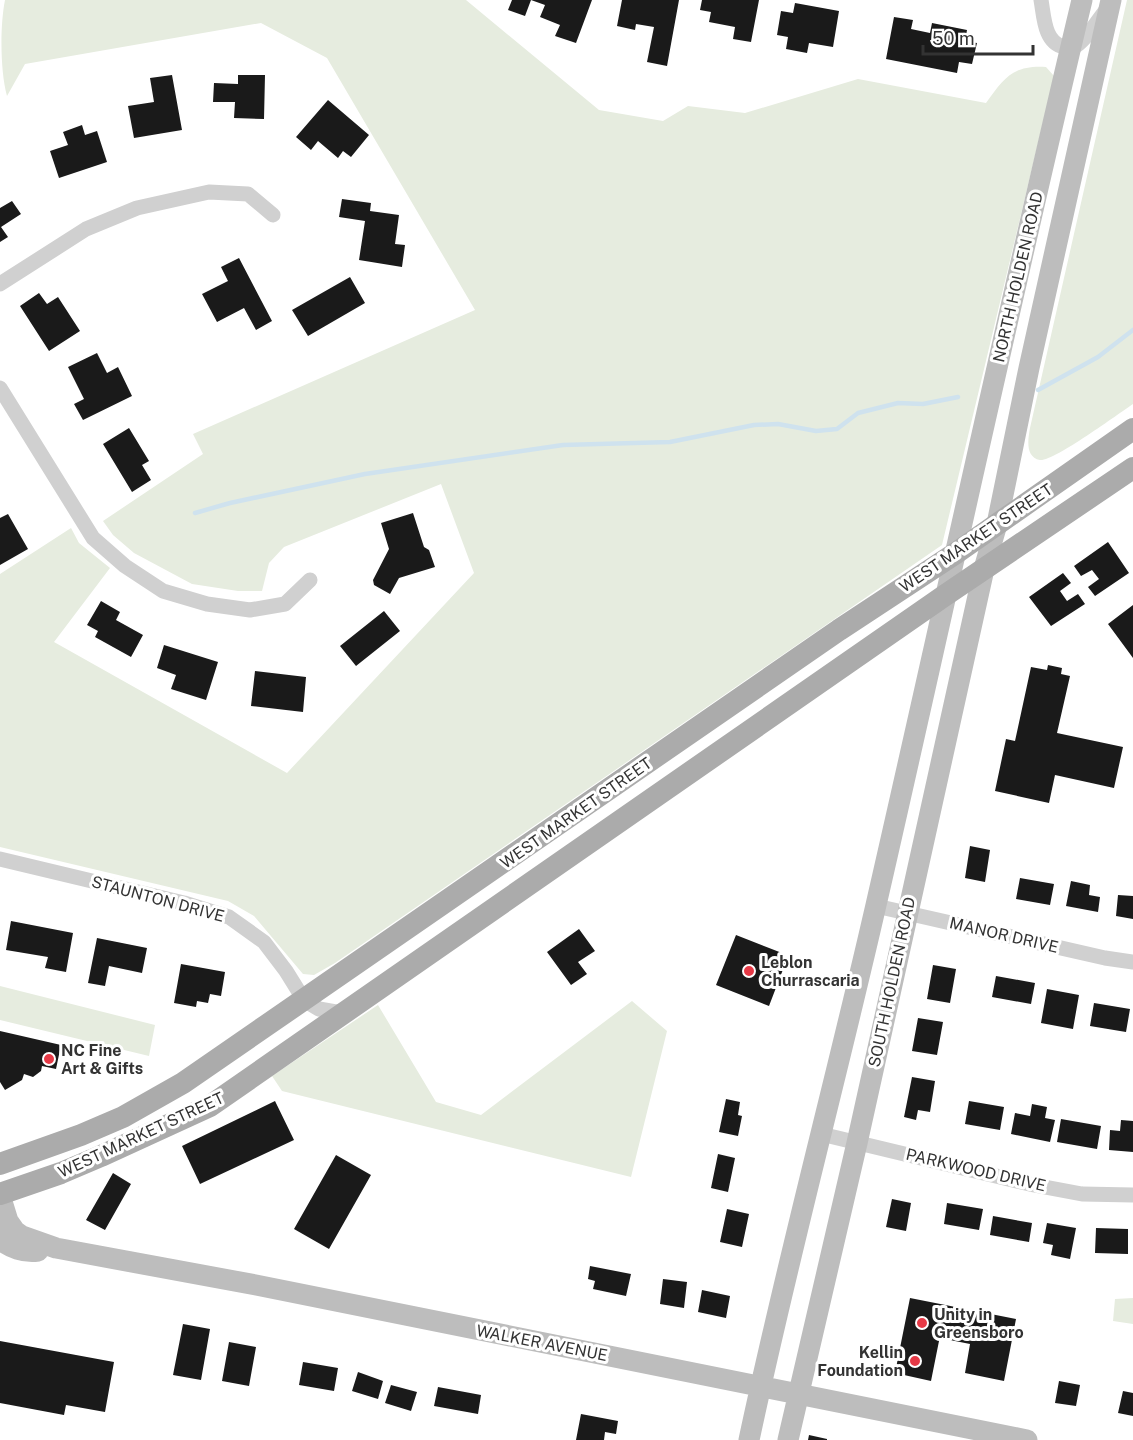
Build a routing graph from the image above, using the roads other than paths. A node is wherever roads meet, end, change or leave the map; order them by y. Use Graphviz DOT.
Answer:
graph roads {
  1 [pos="1041,0"];
  2 [pos="1082,0"];
  3 [pos="1111,2"];
  4 [pos="1070,48"];
  5 [pos="273,215"];
  6 [pos="0,284"];
  7 [pos="0,388"];
  8 [pos="1133,429"];
  9 [pos="1133,468"];
  10 [pos="997,524"];
  11 [pos="956,553"];
  12 [pos="984,569"];
  13 [pos="310,580"];
  14 [pos="944,596"];
  15 [pos="0,859"];
  16 [pos="876,906"];
  17 [pos="908,913"];
  18 [pos="1133,962"];
  19 [pos="304,1000"];
  20 [pos="348,1011"];
  21 [pos="821,1134"];
  22 [pos="857,1143"];
  23 [pos="0,1164"];
  24 [pos="0,1194"];
  25 [pos="1133,1195"];
  26 [pos="0,1239"];
  27 [pos="56,1248"];
  28 [pos="760,1386"];
  29 [pos="799,1393"];
  30 [pos="749,1440"];
  31 [pos="788,1440"];
  32 [pos="1027,1440"];
  1 -- 4 [label="street"];
  2 -- 4 [label="main road, NORTH HOLDEN ROAD"];
  3 -- 4 [label="street"];
  3 -- 10 [label="main road, NORTH HOLDEN ROAD"];
  4 -- 11 [label="main road, NORTH HOLDEN ROAD"];
  5 -- 6 [label="street"];
  7 -- 13 [label="street"];
  8 -- 10 [label="main road, WEST MARKET STREET"];
  9 -- 12 [label="main road, WEST MARKET STREET"];
  10 -- 11 [label="main road, WEST MARKET STREET"];
  10 -- 12 [label="main road, SOUTH HOLDEN ROAD"];
  11 -- 14 [label="main road, SOUTH HOLDEN ROAD"];
  11 -- 19 [label="main road, WEST MARKET STREET"];
  12 -- 14 [label="main road, WEST MARKET STREET"];
  12 -- 17 [label="main road, SOUTH HOLDEN ROAD"];
  14 -- 16 [label="main road, SOUTH HOLDEN ROAD"];
  14 -- 20 [label="main road, WEST MARKET STREET"];
  15 -- 19 [label="street, STAUNTON DRIVE"];
  16 -- 17 [label="street, MANOR DRIVE"];
  16 -- 21 [label="main road, SOUTH HOLDEN ROAD"];
  17 -- 18 [label="street, MANOR DRIVE"];
  17 -- 22 [label="main road, SOUTH HOLDEN ROAD"];
  19 -- 20 [label="street"];
  19 -- 23 [label="main road, WEST MARKET STREET"];
  20 -- 24 [label="main road, WEST MARKET STREET"];
  21 -- 22 [label="street, PARKWOOD DRIVE"];
  21 -- 28 [label="main road, SOUTH HOLDEN ROAD"];
  22 -- 25 [label="street, PARKWOOD DRIVE"];
  22 -- 29 [label="main road, SOUTH HOLDEN ROAD"];
  24 -- 27 [label="main road, WALKER AVENUE"];
  26 -- 27 [label="main road, WALKER AVENUE"];
  27 -- 28 [label="main road, WALKER AVENUE"];
  28 -- 29 [label="main road, WALKER AVENUE"];
  28 -- 30 [label="main road, SOUTH HOLDEN ROAD"];
  29 -- 31 [label="main road, SOUTH HOLDEN ROAD"];
  29 -- 32 [label="main road, WALKER AVENUE"];
}
